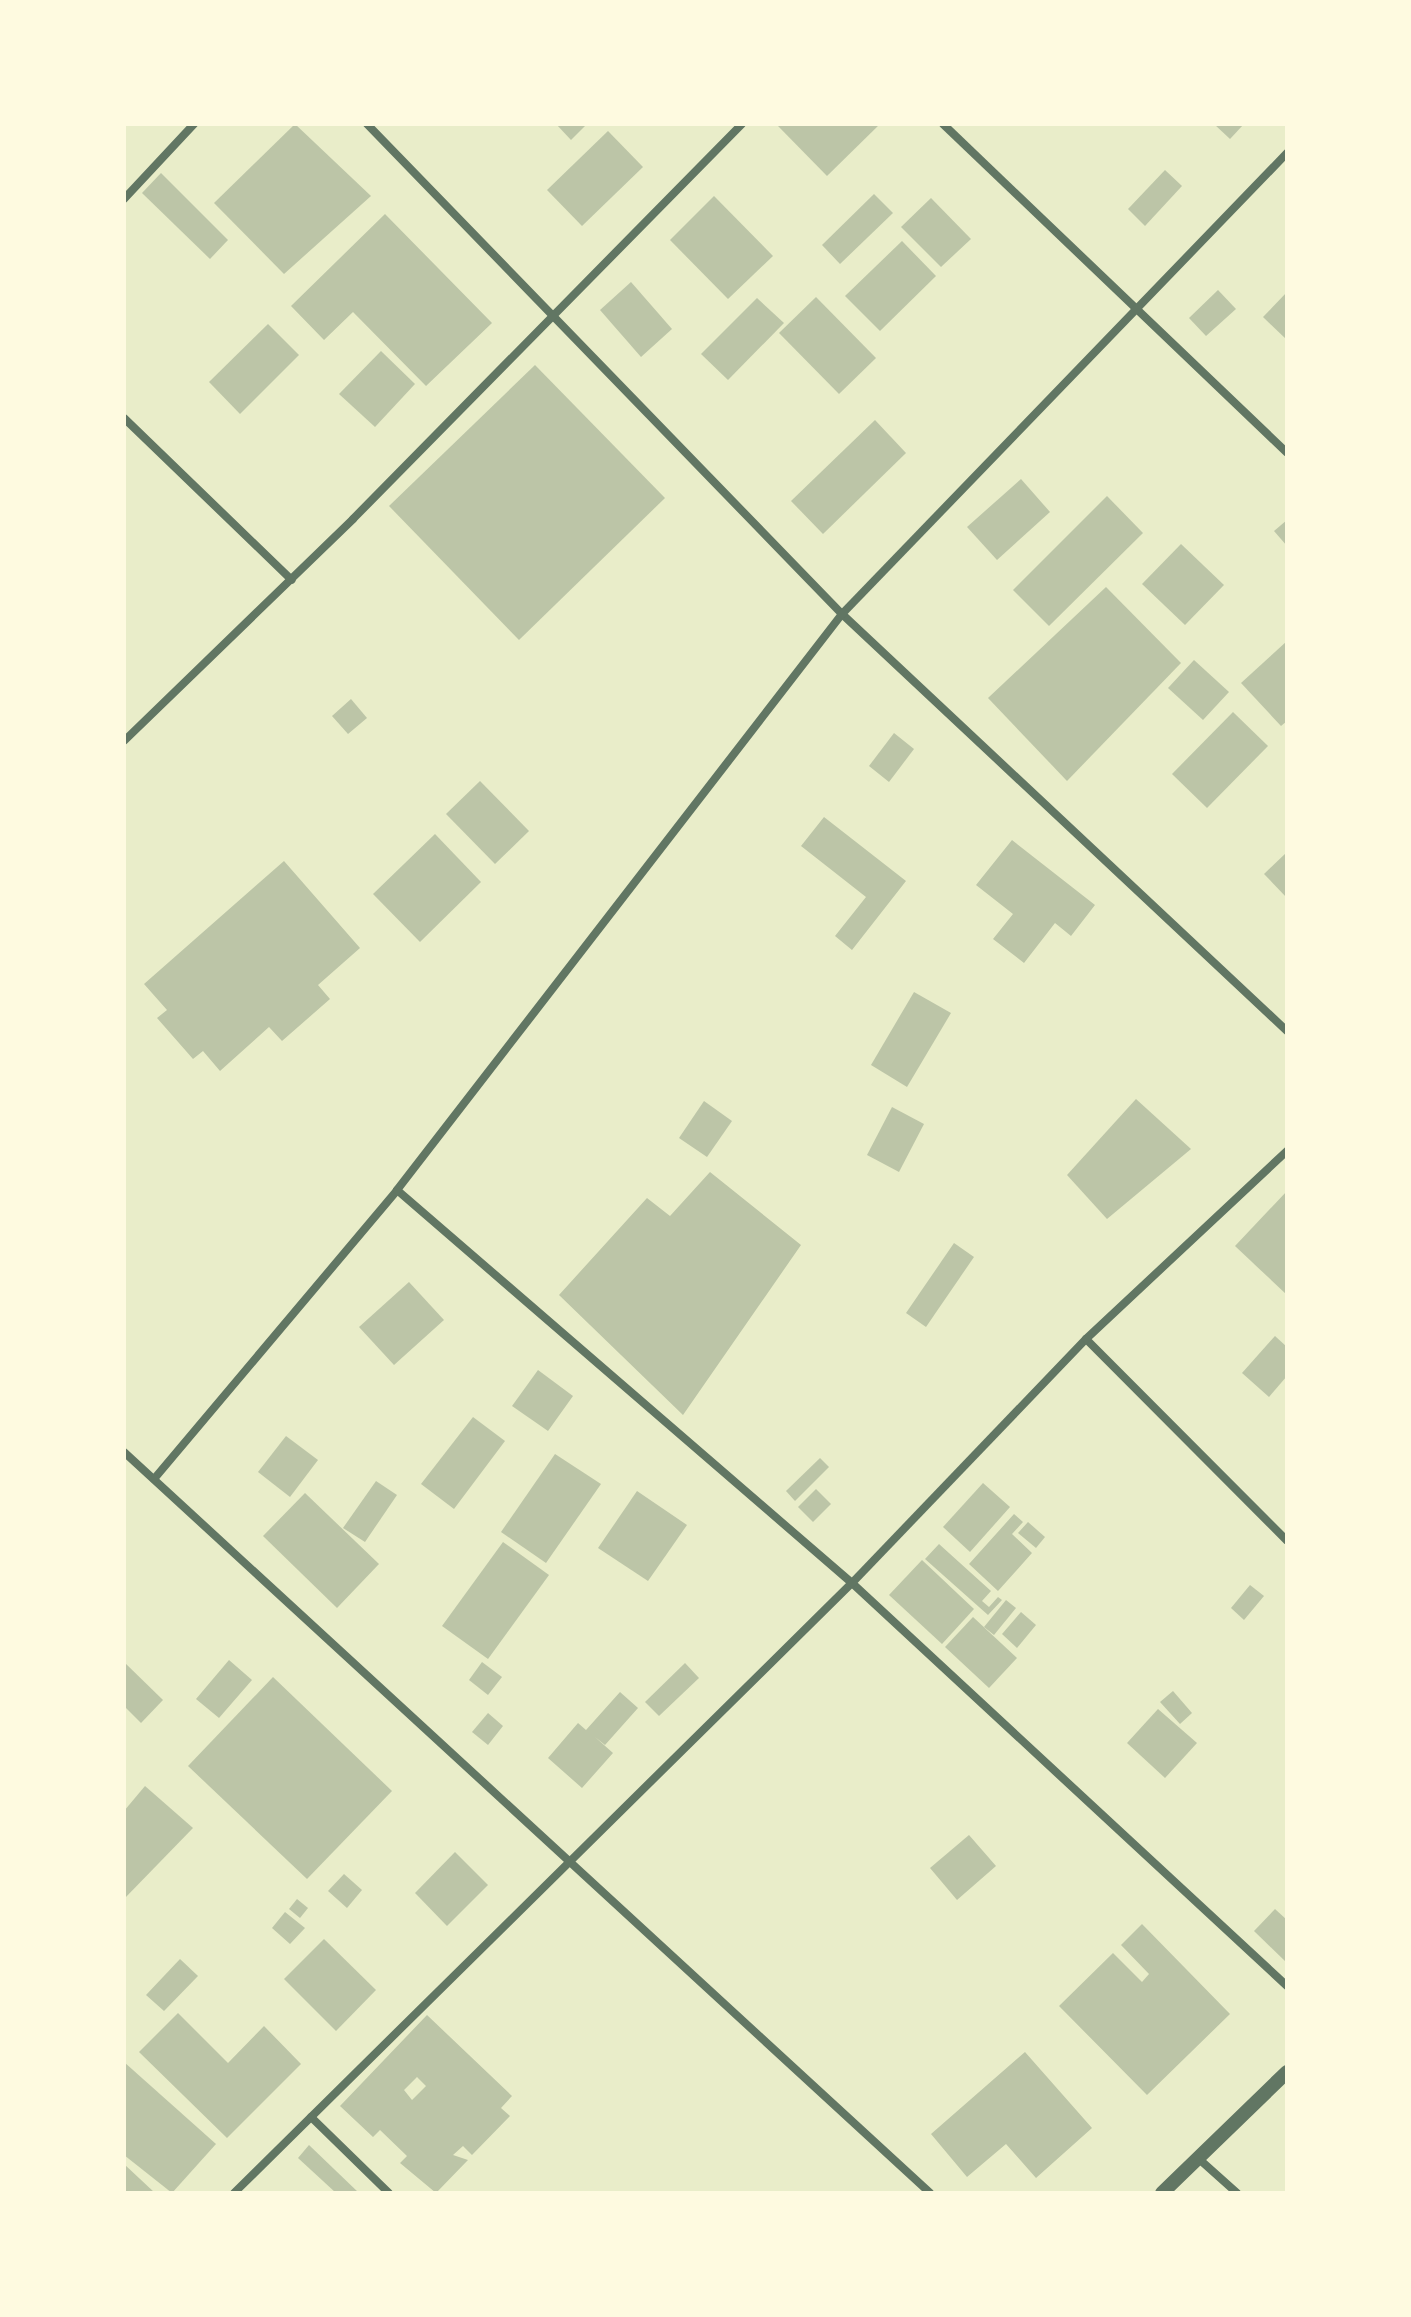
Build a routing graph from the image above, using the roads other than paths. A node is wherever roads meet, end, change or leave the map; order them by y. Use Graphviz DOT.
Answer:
graph roads {
  1 [pos="194,124"];
  2 [pos="367,124"];
  3 [pos="742,124"];
  4 [pos="943,124"];
  5 [pos="1287,153"];
  6 [pos="124,199"];
  7 [pos="1136,305"];
  8 [pos="550,316"];
  9 [pos="124,418"];
  10 [pos="1287,453"];
  11 [pos="292,580"];
  12 [pos="842,614"];
  13 [pos="124,741"];
  14 [pos="1287,1031"];
  15 [pos="1287,1151"];
  16 [pos="397,1190"];
  17 [pos="1086,1339"];
  18 [pos="124,1452"];
  19 [pos="154,1479"];
  20 [pos="1287,1541"];
  21 [pos="852,1583"];
  22 [pos="571,1861"];
  23 [pos="1287,1986"];
  24 [pos="1287,2072"];
  25 [pos="311,2117"];
  26 [pos="1199,2159"];
  27 [pos="234,2193"];
  28 [pos="389,2193"];
  29 [pos="930,2193"];
  30 [pos="1162,2193"];
  31 [pos="1237,2193"];
  1 -- 6 [label="street"];
  2 -- 8 [label="street"];
  3 -- 8 [label="street"];
  4 -- 7 [label="street"];
  5 -- 7 [label="street"];
  7 -- 10 [label="street"];
  7 -- 12 [label="street"];
  8 -- 11 [label="street"];
  8 -- 12 [label="street"];
  9 -- 11 [label="street"];
  11 -- 13 [label="street"];
  12 -- 14 [label="street"];
  12 -- 16 [label="street"];
  15 -- 17 [label="street"];
  16 -- 19 [label="street"];
  16 -- 21 [label="street"];
  17 -- 20 [label="street"];
  17 -- 21 [label="street"];
  18 -- 19 [label="street"];
  19 -- 22 [label="street"];
  21 -- 22 [label="street"];
  21 -- 23 [label="street"];
  22 -- 25 [label="street"];
  22 -- 29 [label="street"];
  24 -- 26 [label="street"];
  25 -- 27 [label="street"];
  25 -- 28 [label="street"];
  26 -- 30 [label="street"];
  26 -- 31 [label="street"];
}
